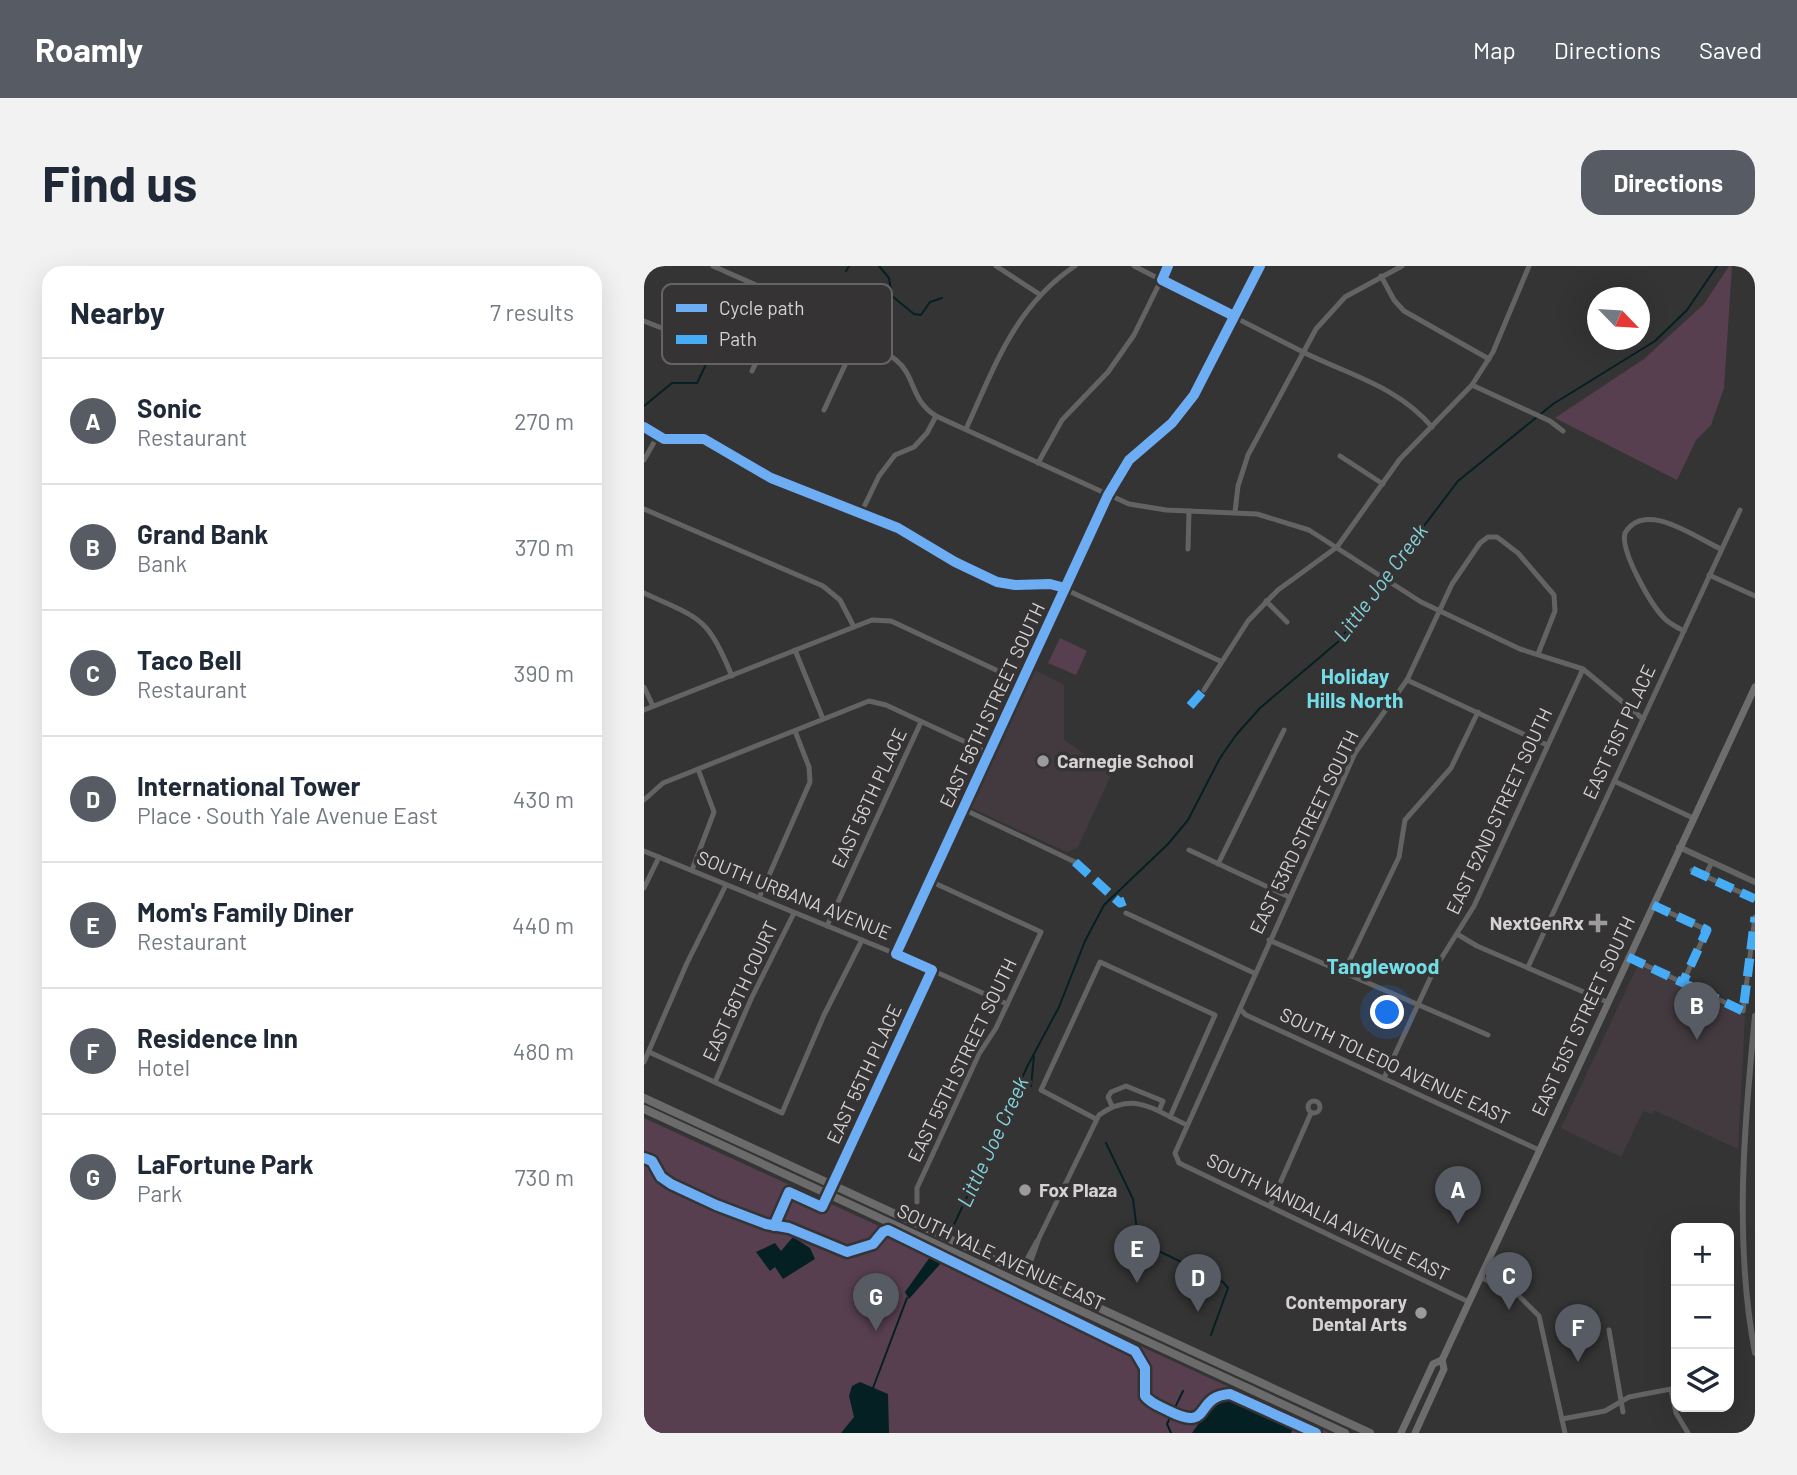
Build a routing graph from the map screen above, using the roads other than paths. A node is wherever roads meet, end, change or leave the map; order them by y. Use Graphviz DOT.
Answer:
graph roads {
  1 [pos="713,266"];
  2 [pos="996,266"];
  3 [pos="1075,266"];
  4 [pos="1134,266"];
  5 [pos="1168,266"];
  6 [pos="1260,266"];
  7 [pos="1402,266"];
  8 [pos="1529,266"];
  9 [pos="1381,276"];
  10 [pos="1162,280"];
  11 [pos="753,284"];
  12 [pos="1039,294"];
  13 [pos="1234,316"];
  14 [pos="644,321"];
  15 [pos="662,328"];
  16 [pos="1304,352"];
  17 [pos="892,359"];
  18 [pos="1489,359"];
  19 [pos="755,364"];
  20 [pos="845,364"];
  21 [pos="752,371"];
  22 [pos="1472,385"];
  23 [pos="824,410"];
  24 [pos="936,416"];
  25 [pos="644,427"];
  26 [pos="1432,427"];
  27 [pos="966,429"];
  28 [pos="1563,431"];
  29 [pos="657,437"];
  30 [pos="1340,456"];
  31 [pos="644,460"];
  32 [pos="1038,463"];
  33 [pos="1383,484"];
  34 [pos="1108,495"];
  35 [pos="644,509"];
  36 [pos="1740,510"];
  37 [pos="1189,511"];
  38 [pos="1235,512"];
  39 [pos="861,513"];
  40 [pos="1337,547"];
  41 [pos="1188,549"];
  42 [pos="1721,550"];
  43 [pos="1709,575"];
  44 [pos="1065,588"];
  45 [pos="644,593"];
  46 [pos="1755,596"];
  47 [pos="1266,601"];
  48 [pos="1440,611"];
  49 [pos="1287,622"];
  50 [pos="854,626"];
  51 [pos="1684,631"];
  52 [pos="795,650"];
  53 [pos="1538,654"];
  54 [pos="1220,661"];
  55 [pos="1583,669"];
  56 [pos="732,676"];
  57 [pos="1407,680"];
  58 [pos="1022,682"];
  59 [pos="644,687"];
  60 [pos="1755,687"];
  61 [pos="1204,690"];
  62 [pos="653,706"];
  63 [pos="644,710"];
  64 [pos="1478,712"];
  65 [pos="823,719"];
  66 [pos="1643,719"];
  67 [pos="922,722"];
  68 [pos="1284,730"];
  69 [pos="795,731"];
  70 [pos="1547,745"];
  71 [pos="989,753"];
  72 [pos="698,769"];
  73 [pos="1614,781"];
  74 [pos="644,800"];
  75 [pos="963,810"];
  76 [pos="1693,818"];
  77 [pos="1679,848"];
  78 [pos="644,850"];
  79 [pos="1189,850"];
  80 [pos="659,857"];
  81 [pos="1712,862"];
  82 [pos="1075,863"];
  83 [pos="1218,864"];
  84 [pos="692,870"];
  85 [pos="1692,870"];
  86 [pos="1705,876"];
  87 [pos="930,881"];
  88 [pos="1755,882"];
  89 [pos="726,885"];
  90 [pos="644,888"];
  91 [pos="1289,897"];
  92 [pos="759,898"];
  93 [pos="1755,900"];
  94 [pos="1653,905"];
  95 [pos="794,913"];
  96 [pos="1126,913"];
  97 [pos="1755,916"];
  98 [pos="827,926"];
  99 [pos="1457,934"];
  100 [pos="1754,935"];
  101 [pos="862,940"];
  102 [pos="1269,940"];
  103 [pos="896,954"];
  104 [pos="1628,957"];
  105 [pos="1528,967"];
  106 [pos="932,970"];
  107 [pos="1344,972"];
  108 [pos="1254,973"];
  109 [pos="1683,982"];
  110 [pos="1607,1002"];
  111 [pos="1007,1004"];
  112 [pos="1418,1005"];
  113 [pos="1240,1009"];
  114 [pos="1755,1016"];
  115 [pos="1488,1035"];
  116 [pos="649,1052"];
  117 [pos="644,1062"];
  118 [pos="1384,1078"];
  119 [pos="715,1082"];
  120 [pos="644,1098"];
  121 [pos="1112,1106"];
  122 [pos="644,1109"];
  123 [pos="1159,1111"];
  124 [pos="1311,1113"];
  125 [pos="1170,1117"];
  126 [pos="1096,1119"];
  127 [pos="1187,1125"];
  128 [pos="1539,1150"];
  129 [pos="1175,1159"];
  130 [pos="833,1185"];
  131 [pos="828,1194"];
  132 [pos="917,1202"];
  133 [pos="1270,1206"];
  134 [pos="1023,1273"];
  135 [pos="1480,1277"];
  136 [pos="1019,1282"];
  137 [pos="1469,1301"];
  138 [pos="1609,1330"];
  139 [pos="1755,1353"];
  140 [pos="1442,1360"];
  141 [pos="1622,1401"];
  142 [pos="1623,1412"];
  143 [pos="1562,1419"];
  144 [pos="1345,1433"];
  145 [pos="1370,1433"];
  146 [pos="1401,1433"];
  147 [pos="1415,1433"];
  148 [pos="1565,1433"];
  149 [pos="1688,1433"];
  1 -- 11 [label="street"];
  2 -- 12 [label="street"];
  3 -- 12 [label="street"];
  4 -- 10 [label="street"];
  5 -- 10 [label="street"];
  6 -- 13 [label="street, EAST 56TH STREET SOUTH"];
  7 -- 9 [label="street"];
  8 -- 18 [label="street"];
  9 -- 16 [label="street"];
  9 -- 18 [label="street"];
  10 -- 13 [label="street"];
  10 -- 32 [label="street"];
  12 -- 27 [label="street"];
  13 -- 16 [label="street"];
  13 -- 34 [label="street, EAST 56TH STREET SOUTH"];
  14 -- 15 [label="street"];
  16 -- 26 [label="street"];
  16 -- 38 [label="street"];
  17 -- 24 [label="street"];
  18 -- 22 [label="street"];
  19 -- 21 [label="street"];
  20 -- 23 [label="street"];
  22 -- 26 [label="street"];
  22 -- 28 [label="street"];
  24 -- 27 [label="street"];
  24 -- 39 [label="street"];
  25 -- 29 [label="street"];
  26 -- 33 [label="street"];
  27 -- 32 [label="street"];
  29 -- 31 [label="street"];
  29 -- 39 [label="street"];
  30 -- 33 [label="street"];
  32 -- 34 [label="street"];
  33 -- 40 [label="street"];
  34 -- 37 [label="street"];
  34 -- 44 [label="street, EAST 56TH STREET SOUTH"];
  35 -- 50 [label="street"];
  36 -- 42 [label="street, EAST 51ST PLACE"];
  37 -- 38 [label="street"];
  37 -- 41 [label="street"];
  38 -- 40 [label="street"];
  39 -- 44 [label="street"];
  40 -- 47 [label="street"];
  40 -- 48 [label="street"];
  42 -- 43 [label="street, EAST 51ST PLACE"];
  42 -- 51 [label="street"];
  43 -- 46 [label="street"];
  43 -- 51 [label="street, EAST 51ST PLACE"];
  44 -- 54 [label="street"];
  44 -- 58 [label="street, EAST 56TH STREET SOUTH"];
  45 -- 56 [label="street"];
  47 -- 49 [label="street"];
  47 -- 54 [label="street"];
  48 -- 53 [label="street"];
  48 -- 53 [label="street, EAST 53RD STREET SOUTH"];
  48 -- 57 [label="street, EAST 53RD STREET SOUTH"];
  50 -- 52 [label="street"];
  50 -- 58 [label="street"];
  51 -- 66 [label="street, EAST 51ST PLACE"];
  52 -- 56 [label="street"];
  52 -- 65 [label="street"];
  53 -- 55 [label="street"];
  54 -- 61 [label="street"];
  55 -- 66 [label="street"];
  55 -- 70 [label="street, EAST 52ND STREET SOUTH"];
  56 -- 62 [label="street"];
  57 -- 64 [label="street"];
  57 -- 91 [label="street, EAST 53RD STREET SOUTH"];
  58 -- 71 [label="street, EAST 56TH STREET SOUTH"];
  59 -- 62 [label="street"];
  60 -- 76 [label="main road, EAST 51ST STREET SOUTH"];
  62 -- 63 [label="street"];
  64 -- 70 [label="street"];
  64 -- 107 [label="street"];
  65 -- 67 [label="street"];
  65 -- 69 [label="street"];
  66 -- 73 [label="street, EAST 51ST PLACE"];
  67 -- 71 [label="street"];
  67 -- 98 [label="street, EAST 56TH PLACE"];
  68 -- 83 [label="street"];
  69 -- 72 [label="street"];
  69 -- 92 [label="street"];
  70 -- 99 [label="street, EAST 52ND STREET SOUTH"];
  71 -- 75 [label="street, EAST 56TH STREET SOUTH"];
  72 -- 74 [label="street"];
  72 -- 84 [label="street"];
  73 -- 76 [label="street"];
  73 -- 105 [label="street, EAST 51ST PLACE"];
  75 -- 82 [label="street"];
  75 -- 87 [label="street, EAST 56TH STREET SOUTH"];
  76 -- 77 [label="main road, EAST 51ST STREET SOUTH"];
  77 -- 81 [label="street"];
  77 -- 94 [label="main road, EAST 51ST STREET SOUTH"];
  78 -- 80 [label="street, SOUTH URBANA AVENUE"];
  79 -- 83 [label="street"];
  80 -- 84 [label="street, SOUTH URBANA AVENUE"];
  80 -- 90 [label="street"];
  81 -- 86 [label="street"];
  81 -- 88 [label="street"];
  83 -- 91 [label="street"];
  84 -- 89 [label="street, SOUTH URBANA AVENUE"];
  85 -- 86 [label="street"];
  86 -- 93 [label="street"];
  87 -- 103 [label="street, EAST 56TH STREET SOUTH"];
  87 -- 111 [label="street, EAST 55TH STREET SOUTH"];
  89 -- 92 [label="street, SOUTH URBANA AVENUE"];
  89 -- 116 [label="street"];
  91 -- 102 [label="street, EAST 53RD STREET SOUTH"];
  92 -- 95 [label="street, SOUTH URBANA AVENUE"];
  94 -- 104 [label="main road, EAST 51ST STREET SOUTH"];
  94 -- 109 [label="street"];
  95 -- 98 [label="street, SOUTH URBANA AVENUE"];
  95 -- 119 [label="street, EAST 56TH COURT"];
  96 -- 108 [label="street"];
  97 -- 100 [label="street"];
  98 -- 101 [label="street, SOUTH URBANA AVENUE"];
  99 -- 105 [label="street"];
  99 -- 112 [label="street, EAST 52ND STREET SOUTH"];
  100 -- 109 [label="street"];
  101 -- 103 [label="street, SOUTH URBANA AVENUE"];
  101 -- 119 [label="street"];
  102 -- 107 [label="street"];
  102 -- 108 [label="street, EAST 53RD STREET SOUTH"];
  103 -- 106 [label="street, SOUTH URBANA AVENUE"];
  104 -- 109 [label="street"];
  104 -- 110 [label="main road, EAST 51ST STREET SOUTH"];
  105 -- 110 [label="street"];
  106 -- 111 [label="street, SOUTH URBANA AVENUE"];
  106 -- 130 [label="street, EAST 55TH PLACE"];
  107 -- 112 [label="street"];
  108 -- 113 [label="street, EAST 53RD STREET SOUTH"];
  110 -- 128 [label="main road, EAST 51ST STREET SOUTH"];
  111 -- 132 [label="street, EAST 55TH STREET SOUTH"];
  112 -- 115 [label="street"];
  112 -- 118 [label="street, EAST 52ND STREET SOUTH"];
  113 -- 118 [label="street, SOUTH TOLEDO AVENUE EAST"];
  113 -- 127 [label="street, EAST 53RD STREET SOUTH"];
  114 -- 139 [label="street"];
  116 -- 117 [label="street"];
  116 -- 119 [label="street"];
  118 -- 128 [label="street, SOUTH TOLEDO AVENUE EAST"];
  120 -- 130 [label="main road, SOUTH YALE AVENUE EAST"];
  121 -- 123 [label="street"];
  121 -- 123 [label="street"];
  121 -- 126 [label="street"];
  122 -- 131 [label="main road, SOUTH YALE AVENUE EAST"];
  123 -- 125 [label="street"];
  124 -- 133 [label="street"];
  125 -- 126 [label="street"];
  125 -- 127 [label="street"];
  126 -- 134 [label="street"];
  127 -- 129 [label="street, EAST 53RD STREET SOUTH"];
  128 -- 135 [label="main road, EAST 51ST STREET SOUTH"];
  129 -- 133 [label="street, SOUTH VANDALIA AVENUE EAST"];
  130 -- 131 [label="street, EAST 55TH PLACE"];
  130 -- 134 [label="main road, SOUTH YALE AVENUE EAST"];
  131 -- 136 [label="main road, SOUTH YALE AVENUE EAST"];
  133 -- 137 [label="street, SOUTH VANDALIA AVENUE EAST"];
  134 -- 136 [label="street"];
  134 -- 145 [label="main road, SOUTH YALE AVENUE EAST"];
  135 -- 137 [label="main road, EAST 51ST STREET SOUTH"];
  135 -- 143 [label="street"];
  136 -- 144 [label="main road, SOUTH YALE AVENUE EAST"];
  137 -- 140 [label="main road, EAST 51ST STREET SOUTH"];
  138 -- 141 [label="street"];
  140 -- 146 [label="main road, EAST 51ST STREET SOUTH"];
  140 -- 147 [label="main road, EAST 51ST STREET SOUTH"];
  141 -- 142 [label="street"];
  141 -- 143 [label="street"];
  141 -- 149 [label="street"];
  143 -- 148 [label="street"];
}
